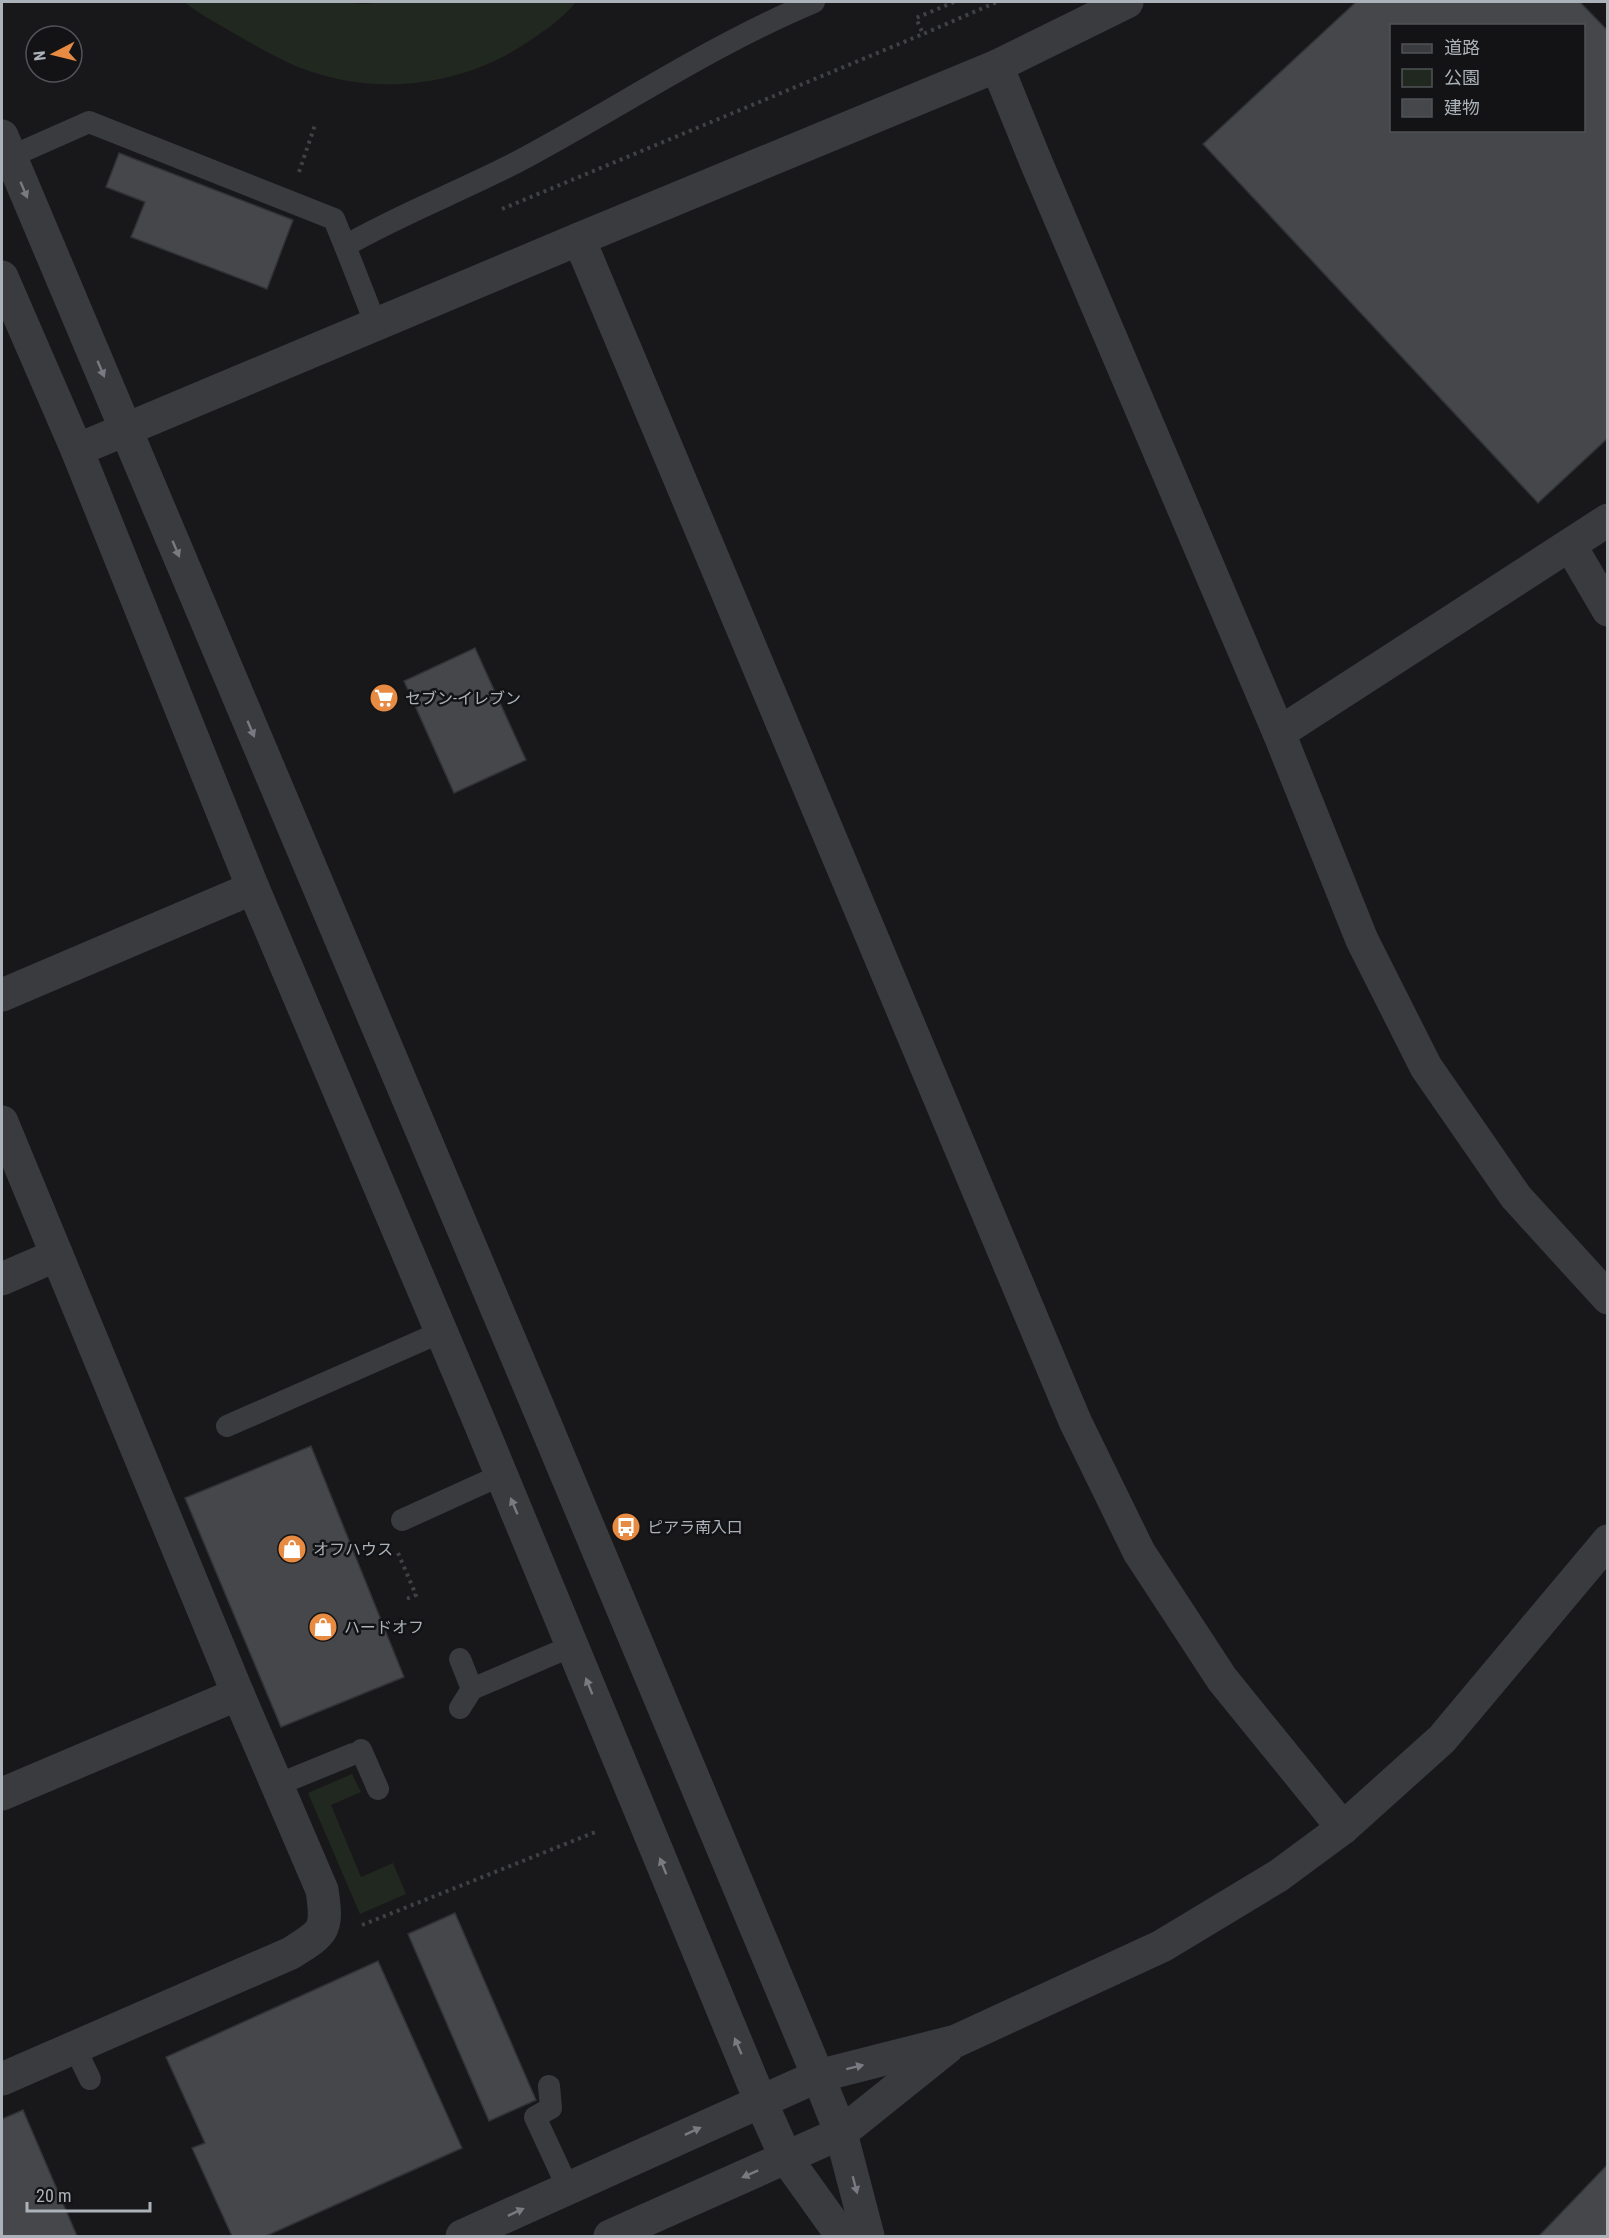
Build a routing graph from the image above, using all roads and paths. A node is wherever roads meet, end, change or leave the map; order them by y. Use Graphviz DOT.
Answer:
graph roads {
  1 [pos="814,2"];
  2 [pos="954,2"];
  3 [pos="997,2"];
  4 [pos="1127,2"];
  5 [pos="923,34"];
  6 [pos="997,66"];
  7 [pos="315,125"];
  8 [pos="6,146"];
  9 [pos="289,201"];
  10 [pos="498,211"];
  11 [pos="579,239"];
  12 [pos="345,246"];
  13 [pos="2,278"];
  14 [pos="376,325"];
  15 [pos="127,430"];
  16 [pos="76,450"];
  17 [pos="1608,520"];
  18 [pos="1570,545"];
  19 [pos="1608,610"];
  20 [pos="1279,733"];
  21 [pos="253,888"];
  22 [pos="2,995"];
  23 [pos="2,1122"];
  24 [pos="57,1255"];
  25 [pos="2,1279"];
  26 [pos="1608,1298"];
  27 [pos="441,1332"];
  28 [pos="227,1426"];
  29 [pos="501,1475"];
  30 [pos="402,1520"];
  31 [pos="1608,1541"];
  32 [pos="404,1546"];
  33 [pos="404,1600"];
  34 [pos="572,1646"];
  35 [pos="460,1659"];
  36 [pos="472,1689"];
  37 [pos="237,1694"];
  38 [pos="460,1708"];
  39 [pos="277,1785"];
  40 [pos="378,1789"];
  41 [pos="2,1794"];
  42 [pos="1343,1828"];
  43 [pos="598,1831"];
  44 [pos="326,1918"];
  45 [pos="956,2041"];
  46 [pos="75,2048"];
  47 [pos="818,2076"];
  48 [pos="2,2079"];
  49 [pos="90,2079"];
  50 [pos="549,2086"];
  51 [pos="760,2100"];
  52 [pos="841,2133"];
  53 [pos="786,2158"];
  54 [pos="568,2188"];
  55 [pos="462,2236"];
  56 [pos="610,2236"];
  57 [pos="842,2236"];
  58 [pos="868,2236"];
  1 -- 12 [label="lane"];
  2 -- 5 [label="path"];
  3 -- 5 [label="path"];
  4 -- 6 [label="street"];
  5 -- 10 [label="path"];
  6 -- 11 [label="street"];
  6 -- 20 [label="street"];
  7 -- 9 [label="path"];
  8 -- 9 [label="lane"];
  8 -- 15 [label="street, one-way"];
  9 -- 12 [label="lane"];
  11 -- 14 [label="street"];
  11 -- 42 [label="street"];
  12 -- 14 [label="lane"];
  13 -- 16 [label="street"];
  14 -- 15 [label="street"];
  15 -- 16 [label="street"];
  15 -- 47 [label="street, one-way"];
  16 -- 21 [label="street"];
  17 -- 18 [label="street"];
  18 -- 19 [label="street"];
  18 -- 20 [label="street"];
  20 -- 26 [label="street"];
  21 -- 22 [label="street"];
  21 -- 27 [label="street"];
  23 -- 24 [label="street"];
  24 -- 25 [label="street"];
  24 -- 37 [label="street"];
  27 -- 28 [label="lane"];
  27 -- 29 [label="street"];
  29 -- 30 [label="lane"];
  34 -- 29 [label="street, one-way"];
  31 -- 42 [label="street"];
  32 -- 33 [label="path"];
  34 -- 36 [label="lane"];
  51 -- 34 [label="street, one-way"];
  35 -- 36 [label="lane"];
  36 -- 38 [label="lane"];
  37 -- 39 [label="street"];
  37 -- 41 [label="street"];
  39 -- 40 [label="lane"];
  39 -- 44 [label="street"];
  42 -- 45 [label="street"];
  43 -- 44 [label="path"];
  44 -- 46 [label="street"];
  47 -- 45 [label="street, one-way"];
  45 -- 52 [label="street"];
  46 -- 48 [label="street"];
  46 -- 49 [label="lane"];
  47 -- 51 [label="street"];
  47 -- 52 [label="street"];
  50 -- 54 [label="lane"];
  51 -- 53 [label="street"];
  54 -- 51 [label="street, one-way"];
  52 -- 53 [label="street"];
  52 -- 58 [label="street, one-way"];
  53 -- 56 [label="street, one-way"];
  53 -- 57 [label="street"];
  55 -- 54 [label="street, one-way"];
}
